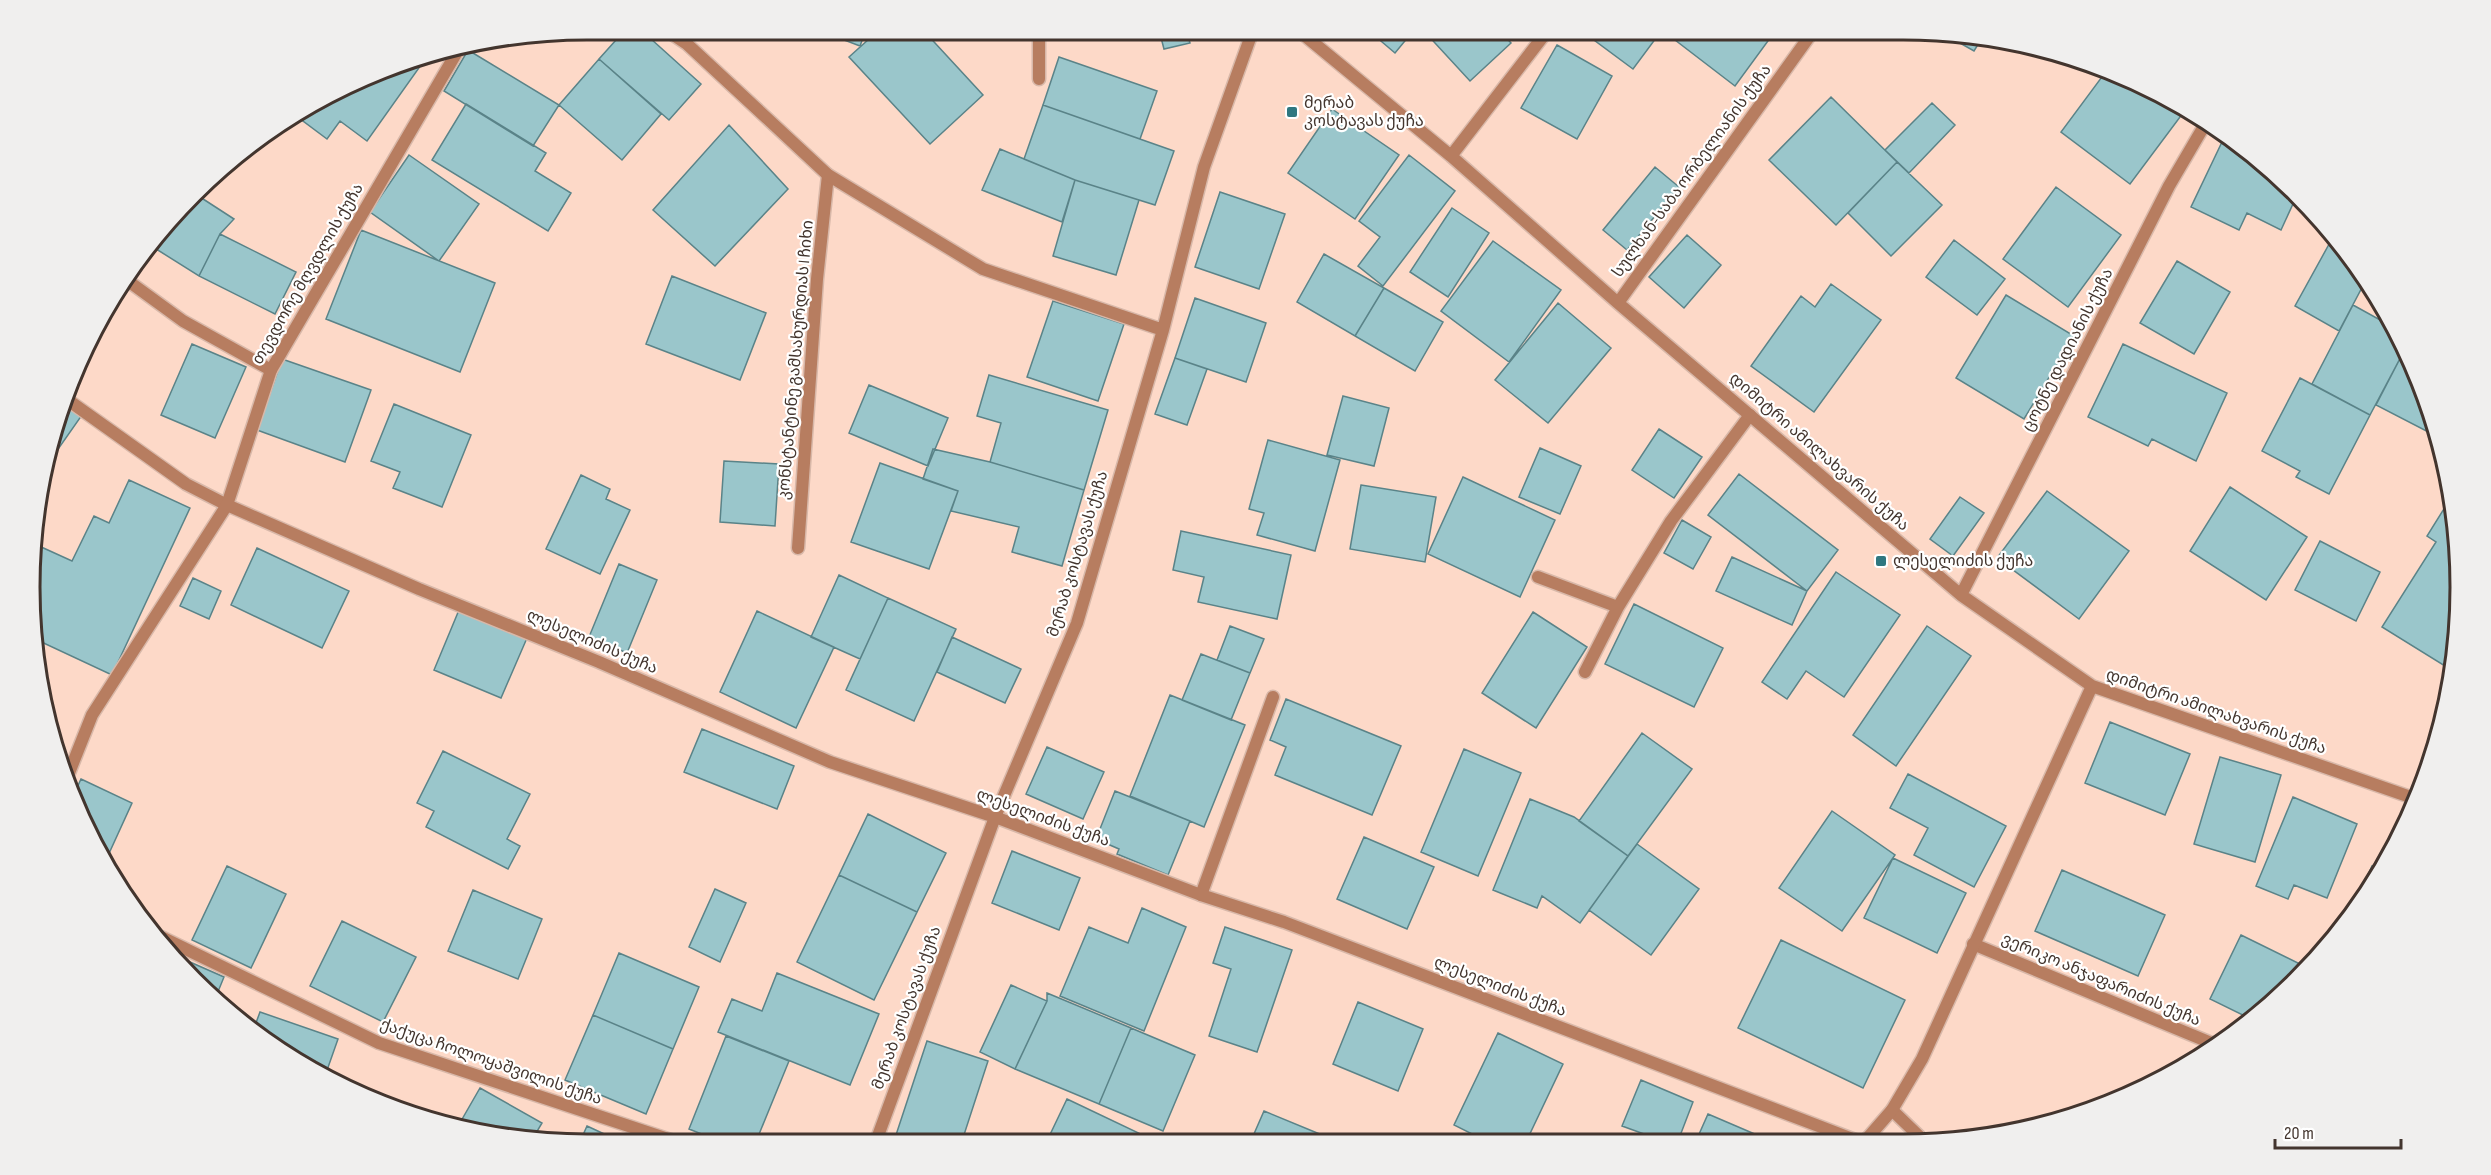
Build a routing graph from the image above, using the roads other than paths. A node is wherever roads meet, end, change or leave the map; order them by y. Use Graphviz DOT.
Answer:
graph roads {
  1 [pos="681,40"];
  2 [pos="1039,40"];
  3 [pos="1249,40"];
  4 [pos="1310,40"];
  5 [pos="1540,40"];
  6 [pos="1807,40"];
  7 [pos="450,58"];
  8 [pos="1039,79"];
  9 [pos="2203,130"];
  10 [pos="1451,156"];
  11 [pos="828,175"];
  12 [pos="133,284"];
  13 [pos="1618,303"];
  14 [pos="1163,330"];
  15 [pos="271,370"];
  16 [pos="73,404"];
  17 [pos="1750,415"];
  18 [pos="227,505"];
  19 [pos="798,548"];
  20 [pos="1538,577"];
  21 [pos="1961,596"];
  22 [pos="1618,607"];
  23 [pos="1585,672"];
  24 [pos="2092,686"];
  25 [pos="1273,697"];
  26 [pos="71,767"];
  27 [pos="2409,797"];
  28 [pos="995,817"];
  29 [pos="1201,895"];
  30 [pos="171,942"];
  31 [pos="1973,944"];
  32 [pos="2207,1042"];
  33 [pos="1892,1110"];
  34 [pos="653,1134"];
  35 [pos="879,1134"];
  36 [pos="1840,1134"];
  37 [pos="1871,1134"];
  38 [pos="1916,1134"];
  1 -- 11 [label="street"];
  2 -- 8 [label="street"];
  3 -- 14 [label="street, მერაბ კოსტავას ქუჩა"];
  4 -- 10 [label="street, დიმიტრი ამილახვარის ქუჩა"];
  5 -- 10 [label="street"];
  6 -- 13 [label="street, სულხან-საბა ორბელიანის ქუჩა"];
  7 -- 15 [label="street, თევდორე მღვდლის ქუჩა"];
  9 -- 21 [label="street, ცოტნე დადიანის ქუჩა"];
  10 -- 13 [label="street, დიმიტრი ამილახვარის ქუჩა"];
  11 -- 14 [label="street"];
  11 -- 19 [label="street, კონსტანტინე გამსახურდიას I ჩიხი"];
  12 -- 15 [label="street"];
  13 -- 17 [label="street, დიმიტრი ამილახვარის ქუჩა"];
  14 -- 28 [label="street, მერაბ კოსტავას ქუჩა"];
  15 -- 18 [label="street, თევდორე მღვდლის ქუჩა"];
  16 -- 18 [label="street, ლესელიძის ქუჩა"];
  17 -- 21 [label="street, დიმიტრი ამილახვარის ქუჩა"];
  17 -- 22 [label="street"];
  18 -- 26 [label="street, თევდორე მღვდლის ქუჩა"];
  18 -- 28 [label="street, ლესელიძის ქუჩა"];
  20 -- 22 [label="street"];
  21 -- 24 [label="street, დიმიტრი ამილახვარის ქუჩა"];
  22 -- 23 [label="street"];
  24 -- 27 [label="street, დიმიტრი ამილახვარის ქუჩა"];
  24 -- 31 [label="street"];
  25 -- 29 [label="street"];
  28 -- 29 [label="street, ლესელიძის ქუჩა"];
  28 -- 35 [label="street, მერაბ კოსტავას ქუჩა"];
  29 -- 36 [label="street, ლესელიძის ქუჩა"];
  30 -- 34 [label="street, ქაქუცა ჩოლოყაშვილის ქუჩა"];
  31 -- 32 [label="street, ვერიკო ანჯაფარიძის ქუჩა"];
  31 -- 33 [label="street"];
  33 -- 37 [label="street"];
  33 -- 38 [label="street"];
}
